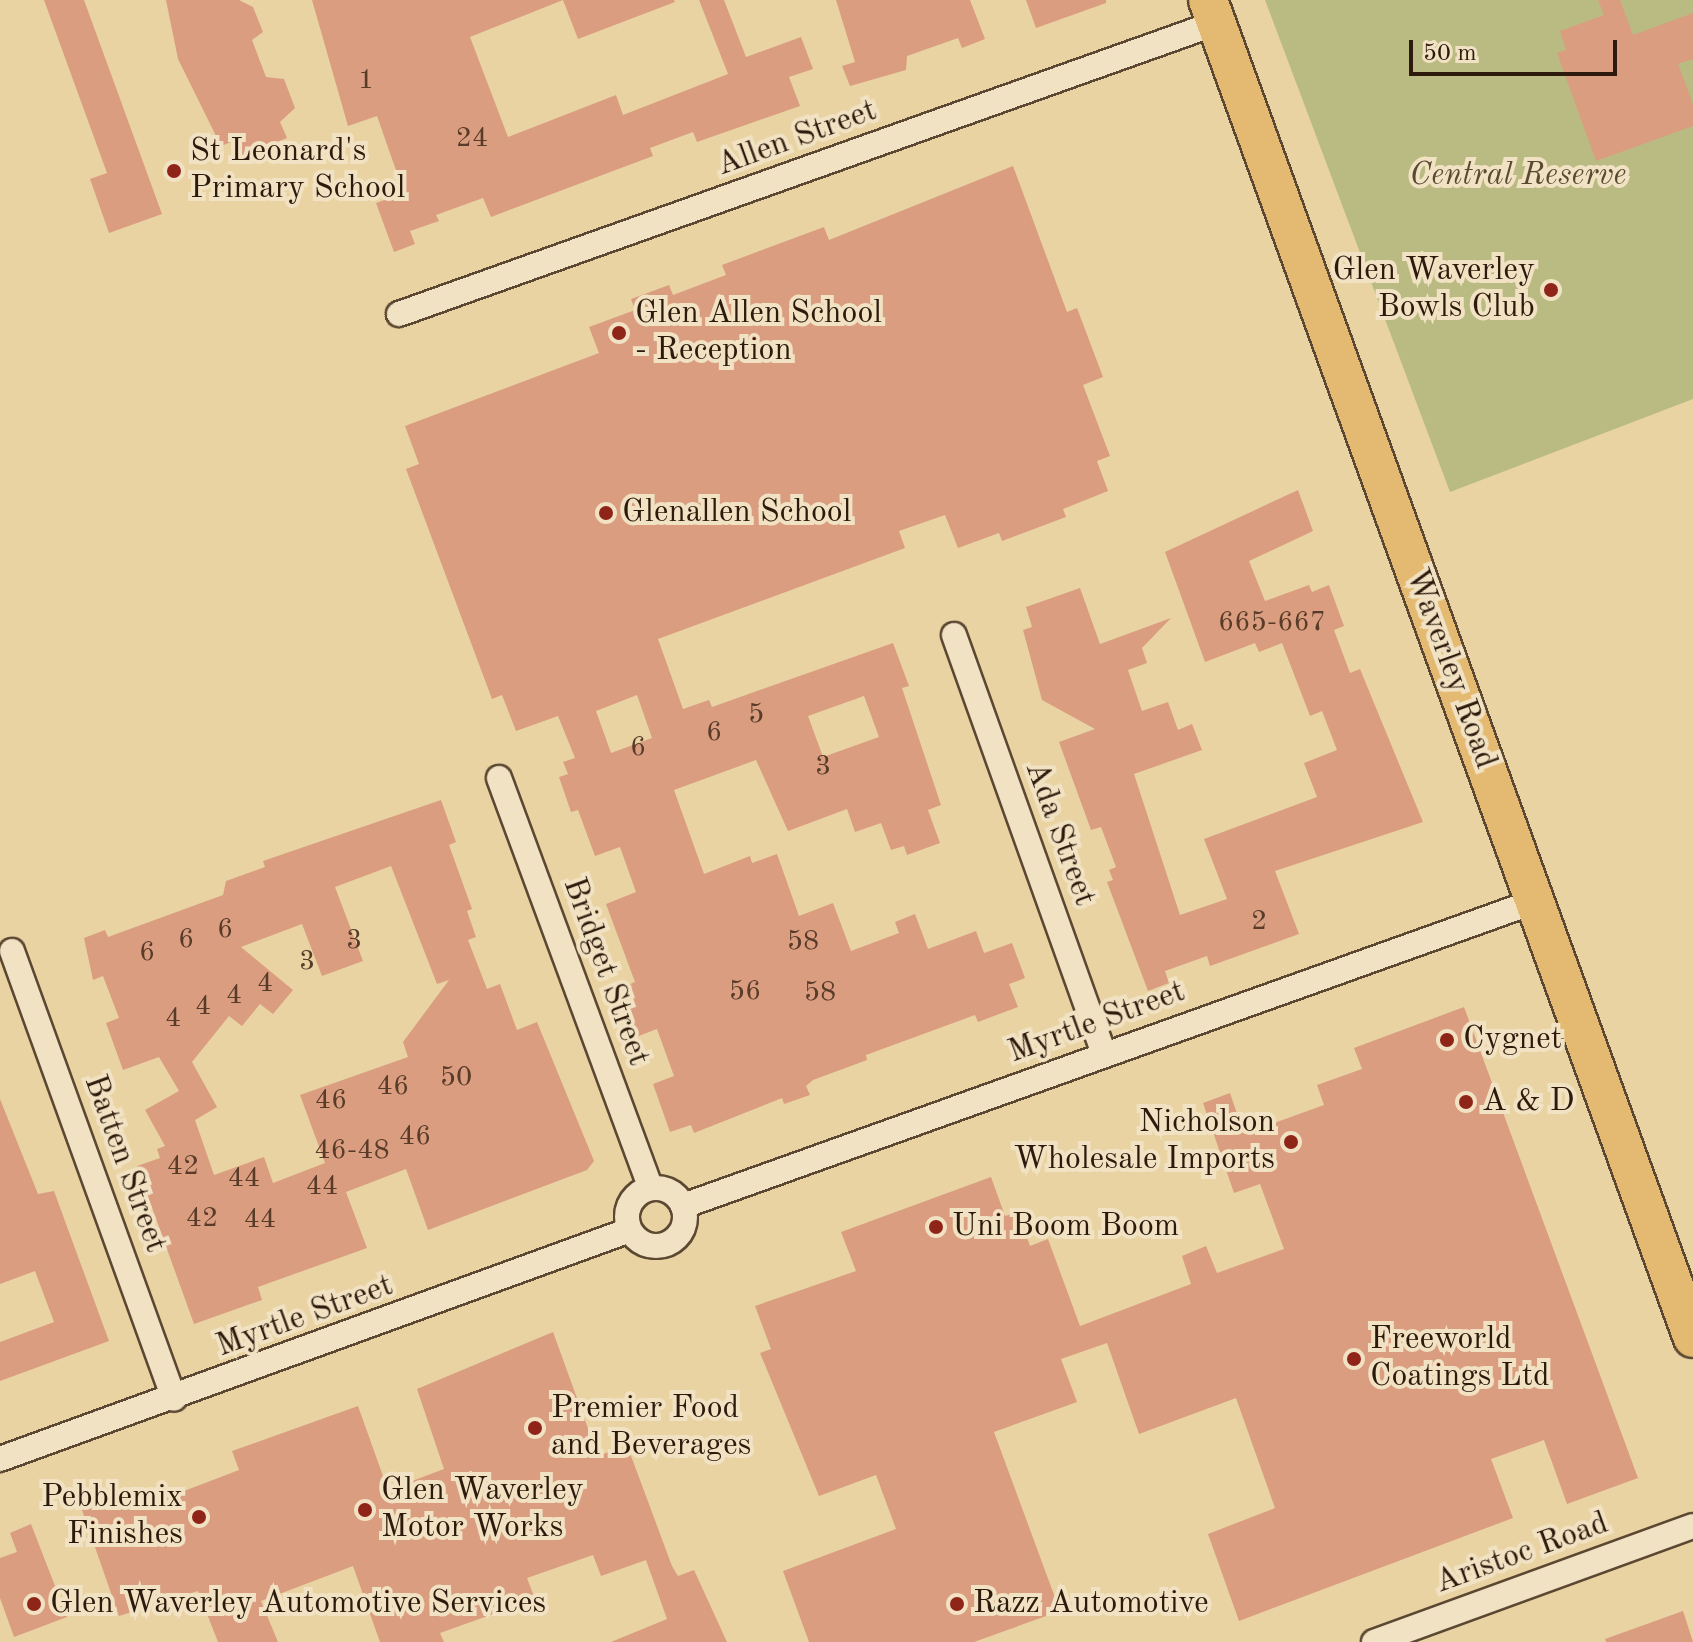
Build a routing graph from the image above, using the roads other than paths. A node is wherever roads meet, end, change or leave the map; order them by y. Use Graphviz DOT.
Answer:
graph roads {
  1 [pos="1212,11"];
  2 [pos="399,314"];
  3 [pos="954,635"];
  4 [pos="499,778"];
  5 [pos="1533,902"];
  6 [pos="12,951"];
  7 [pos="1104,1055"];
  8 [pos="651,1188"];
  9 [pos="683,1206"];
  10 [pos="630,1230"];
  11 [pos="1693,1338"];
  12 [pos="174,1399"];
  13 [pos="0,1459"];
  14 [pos="1693,1526"];
  15 [pos="1374,1642"];
  1 -- 2 [label="street, Allen Street"];
  1 -- 5 [label="main road, Waverley Road"];
  3 -- 7 [label="street, Ada Street"];
  4 -- 8 [label="street, Bridget Street"];
  5 -- 7 [label="street, Myrtle Street"];
  5 -- 11 [label="main road, Waverley Road"];
  6 -- 12 [label="street, Batten Street"];
  7 -- 9 [label="street, Myrtle Street"];
  8 -- 9 [label="street"];
  8 -- 10 [label="street"];
  9 -- 10 [label="street"];
  10 -- 12 [label="street, Myrtle Street"];
  12 -- 13 [label="street, Myrtle Street"];
  14 -- 15 [label="street, Aristoc Road"];
}
